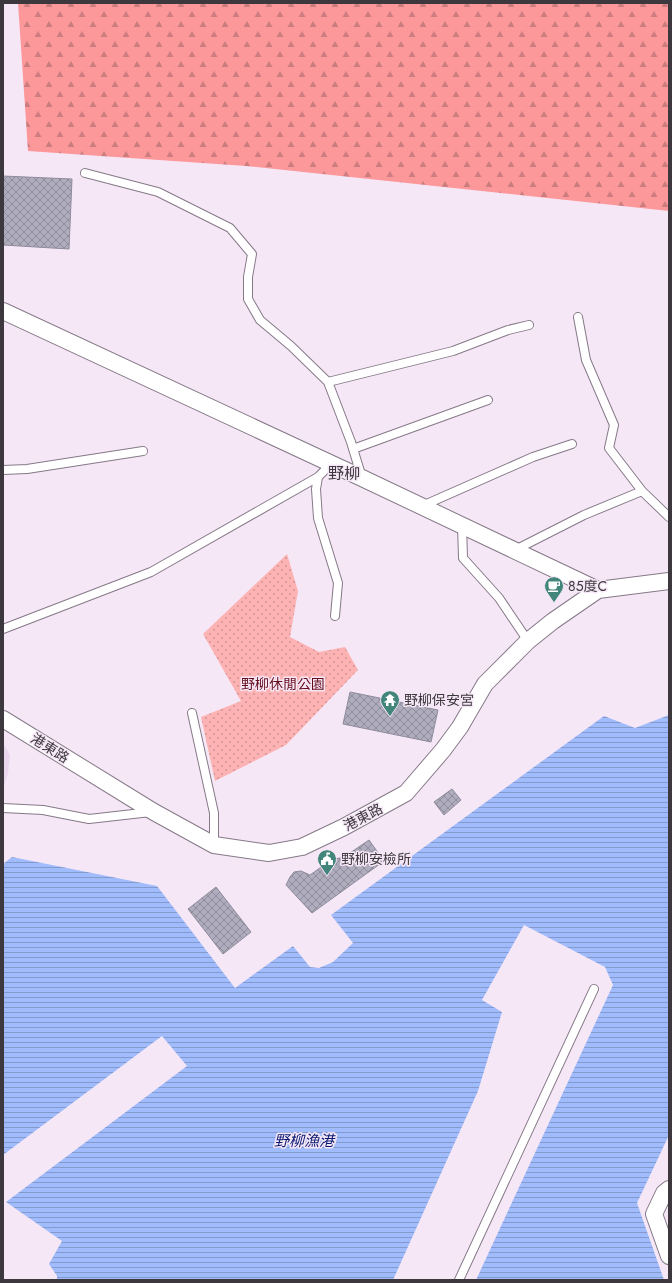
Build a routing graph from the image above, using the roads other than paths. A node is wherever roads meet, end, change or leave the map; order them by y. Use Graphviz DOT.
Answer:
graph roads {
  1 [pos="85,173"];
  2 [pos="3,312"];
  3 [pos="578,317"];
  4 [pos="529,325"];
  5 [pos="328,382"];
  6 [pos="488,400"];
  7 [pos="572,444"];
  8 [pos="353,449"];
  9 [pos="143,451"];
  10 [pos="331,464"];
  11 [pos="3,470"];
  12 [pos="318,477"];
  13 [pos="362,478"];
  14 [pos="642,491"];
  15 [pos="422,506"];
  16 [pos="669,517"];
  17 [pos="462,525"];
  18 [pos="515,550"];
  19 [pos="669,581"];
  20 [pos="598,590"];
  21 [pos="335,616"];
  22 [pos="3,629"];
  23 [pos="528,641"];
  24 [pos="192,713"];
  25 [pos="3,719"];
  26 [pos="3,808"];
  27 [pos="154,812"];
  28 [pos="214,845"];
  29 [pos="594,989"];
  30 [pos="669,1189"];
  31 [pos="669,1256"];
  32 [pos="459,1280"];
  1 -- 5 [label="lane"];
  2 -- 10 [label="street"];
  3 -- 14 [label="lane"];
  4 -- 5 [label="lane"];
  5 -- 8 [label="lane"];
  6 -- 8 [label="lane"];
  7 -- 15 [label="lane"];
  8 -- 13 [label="lane"];
  9 -- 11 [label="lane"];
  10 -- 12 [label="lane"];
  10 -- 13 [label="street"];
  12 -- 21 [label="lane"];
  12 -- 22 [label="lane"];
  13 -- 15 [label="street"];
  14 -- 16 [label="lane"];
  14 -- 18 [label="lane"];
  15 -- 17 [label="street"];
  17 -- 18 [label="street"];
  17 -- 23 [label="lane"];
  18 -- 20 [label="street"];
  19 -- 20 [label="street, 港東路"];
  20 -- 23 [label="street, 港東路"];
  23 -- 28 [label="street, 港東路"];
  24 -- 28 [label="lane"];
  25 -- 27 [label="street, 港東路"];
  26 -- 27 [label="lane"];
  27 -- 28 [label="street, 港東路"];
  29 -- 32 [label="lane"];
  30 -- 31 [label="street"];
}
